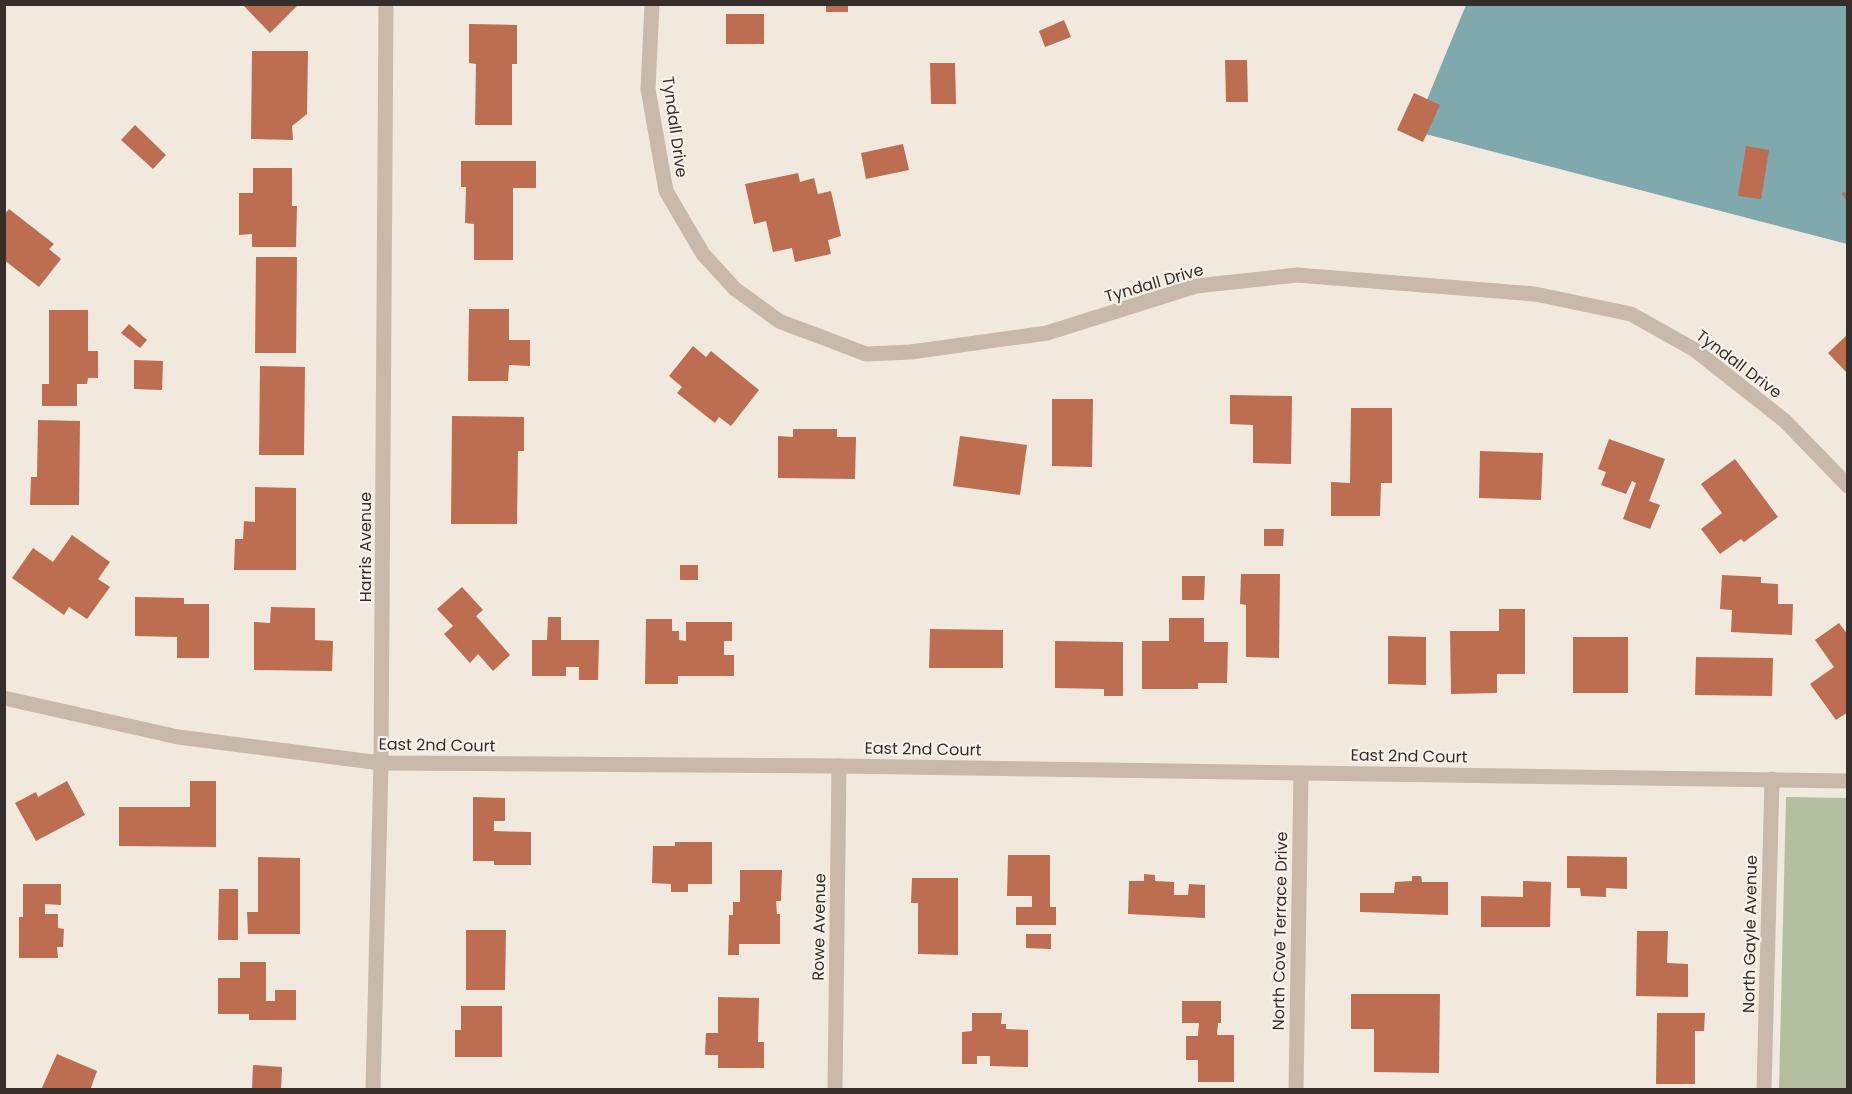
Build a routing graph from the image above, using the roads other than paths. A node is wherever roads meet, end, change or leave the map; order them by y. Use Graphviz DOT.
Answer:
graph roads {
  1 [pos="386,4"];
  2 [pos="652,4"];
  3 [pos="1848,486"];
  4 [pos="4,698"];
  5 [pos="381,763"];
  6 [pos="839,766"];
  7 [pos="1300,773"];
  8 [pos="1772,779"];
  9 [pos="1848,781"];
  10 [pos="373,1089"];
  11 [pos="835,1089"];
  12 [pos="1296,1089"];
  13 [pos="1764,1089"];
  1 -- 5 [label="street, Harris Avenue"];
  2 -- 3 [label="street, Tyndall Drive"];
  4 -- 5 [label="street, East 2nd Court"];
  5 -- 6 [label="street, East 2nd Court"];
  5 -- 10 [label="street, Harris Avenue"];
  6 -- 7 [label="street, East 2nd Court"];
  6 -- 11 [label="street, Rowe Avenue"];
  7 -- 8 [label="street, East 2nd Court"];
  7 -- 12 [label="street, North Cove Terrace Drive"];
  8 -- 9 [label="street, East 2nd Court"];
  8 -- 13 [label="street, North Gayle Avenue"];
}
